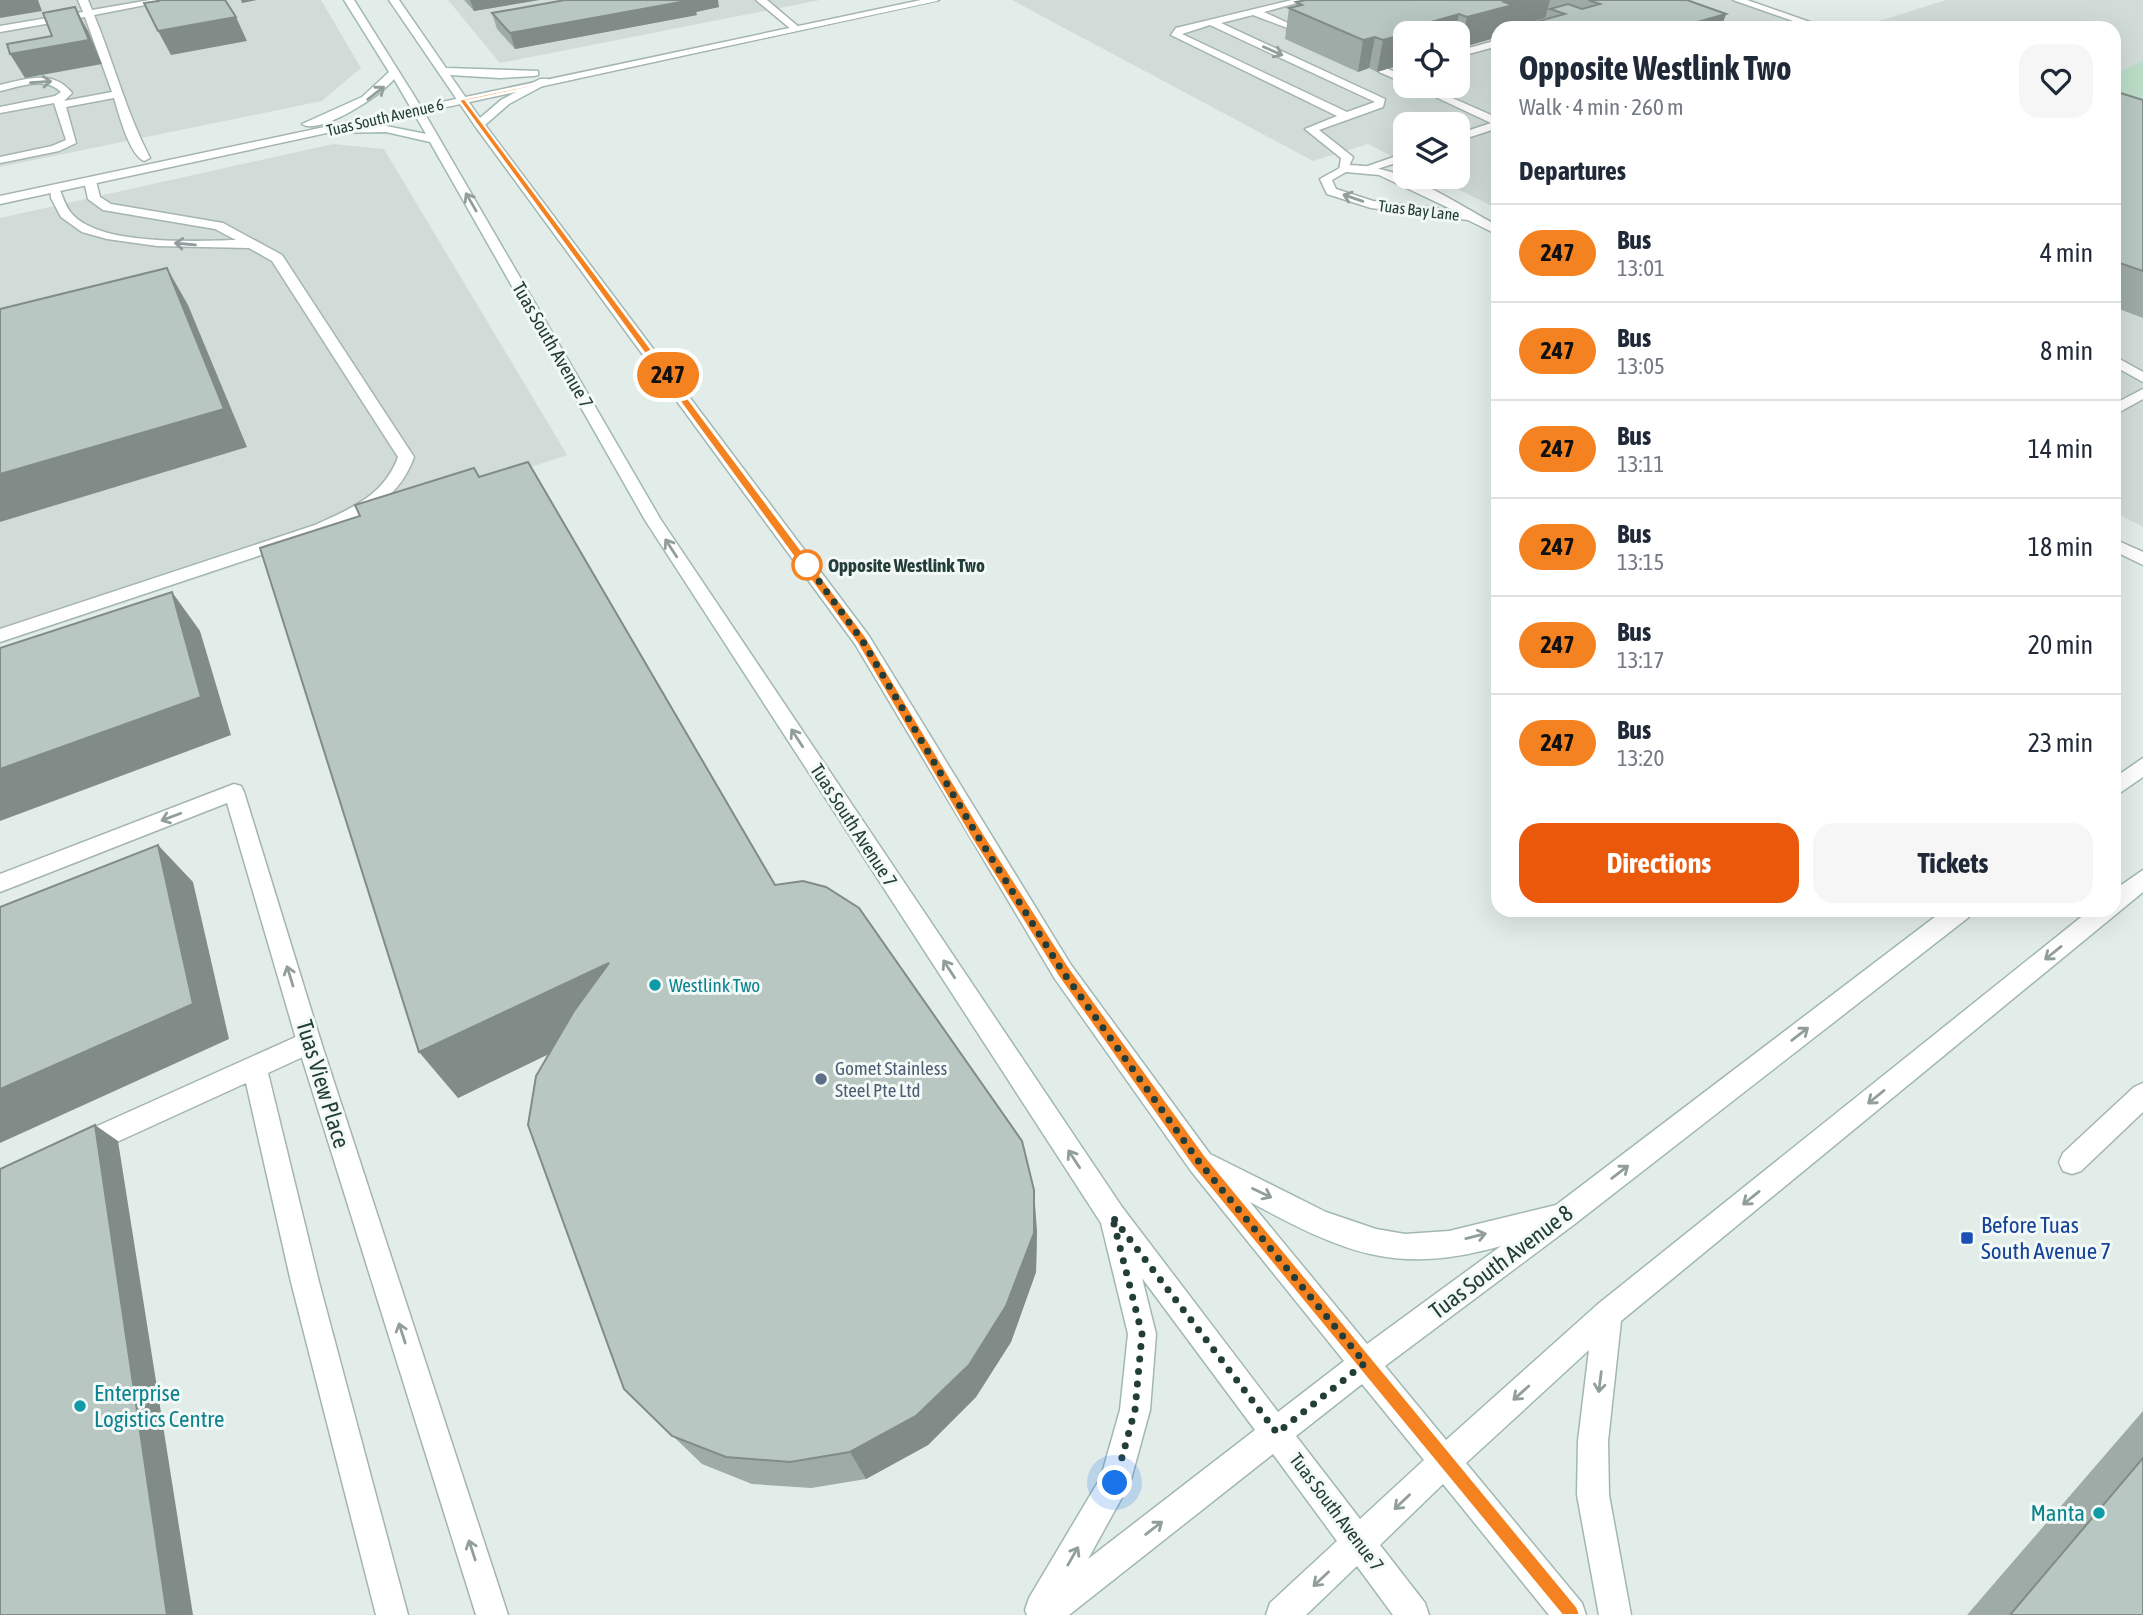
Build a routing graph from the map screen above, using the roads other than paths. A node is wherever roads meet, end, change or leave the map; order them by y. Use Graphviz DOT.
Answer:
graph roads {
  1 [pos="83,0"];
  2 [pos="166,0"];
  3 [pos="349,0"];
  4 [pos="394,0"];
  5 [pos="761,0"];
  6 [pos="890,0"];
  7 [pos="934,0"];
  8 [pos="1303,0"];
  9 [pos="1738,0"];
  10 [pos="1255,12"];
  11 [pos="88,14"];
  12 [pos="784,21"];
  13 [pos="1802,21"];
  14 [pos="1210,22"];
  15 [pos="795,28"];
  16 [pos="0,29"];
  17 [pos="1298,31"];
  18 [pos="1491,45"];
  19 [pos="1470,51"];
  20 [pos="442,71"];
  21 [pos="393,73"];
  22 [pos="534,73"];
  23 [pos="544,81"];
  24 [pos="0,88"];
  25 [pos="119,94"];
  26 [pos="459,95"];
  27 [pos="1443,98"];
  28 [pos="59,102"];
  29 [pos="415,106"];
  30 [pos="0,110"];
  31 [pos="1346,116"];
  32 [pos="1491,120"];
  33 [pos="308,124"];
  34 [pos="479,124"];
  35 [pos="1491,126"];
  36 [pos="327,130"];
  37 [pos="1470,134"];
  38 [pos="433,139"];
  39 [pos="144,158"];
  40 [pos="0,160"];
  41 [pos="1393,160"];
  42 [pos="1343,169"];
  43 [pos="1368,169"];
  44 [pos="90,181"];
  45 [pos="0,189"];
  46 [pos="54,189"];
  47 [pos="0,200"];
  48 [pos="89,214"];
  49 [pos="1468,216"];
  50 [pos="1491,228"];
  51 [pos="253,244"];
  52 [pos="2121,364"];
  53 [pos="2143,377"];
  54 [pos="2143,393"];
  55 [pos="2121,405"];
  56 [pos="2121,407"];
  57 [pos="2143,407"];
  58 [pos="2121,548"];
  59 [pos="2143,559"];
  60 [pos="0,636"];
  61 [pos="2143,766"];
  62 [pos="2121,783"];
  63 [pos="2143,880"];
  64 [pos="0,883"];
  65 [pos="2121,897"];
  66 [pos="1952,917"];
  67 [pos="2097,917"];
  68 [pos="309,1042"];
  69 [pos="254,1066"];
  70 [pos="2143,1095"];
  71 [pos="61,1157"];
  72 [pos="2072,1162"];
  73 [pos="1200,1163"];
  74 [pos="1566,1214"];
  75 [pos="1112,1216"];
  76 [pos="1608,1314"];
  77 [pos="1365,1363"];
  78 [pos="1277,1433"];
  79 [pos="1444,1462"];
  80 [pos="1361,1543"];
  81 [pos="392,1615"];
  82 [pos="492,1615"];
  83 [pos="1040,1615"];
  84 [pos="1282,1615"];
  85 [pos="1413,1615"];
  86 [pos="1570,1615"];
  87 [pos="1615,1615"];
  1 -- 11 [label="street"];
  2 -- 11 [label="street"];
  3 -- 21 [label="street, Tuas South Avenue 7"];
  4 -- 20 [label="street"];
  5 -- 12 [label="street"];
  6 -- 12 [label="street, Tuas South Avenue 6"];
  7 -- 15 [label="street, Tuas South Avenue 6"];
  8 -- 10 [label="street"];
  9 -- 13 [label="street"];
  10 -- 14 [label="street"];
  10 -- 17 [label="street"];
  11 -- 16 [label="street"];
  11 -- 25 [label="street"];
  12 -- 15 [label="street"];
  12 -- 22 [label="street, Tuas South Avenue 6"];
  14 -- 31 [label="street"];
  14 -- 31 [label="street, one-way"];
  15 -- 23 [label="street, Tuas South Avenue 6"];
  18 -- 19 [label="street"];
  20 -- 22 [label="street"];
  20 -- 26 [label="street"];
  21 -- 29 [label="street, Tuas South Avenue 7"];
  33 -- 21 [label="street, one-way"];
  22 -- 26 [label="street, Tuas South Avenue 6"];
  23 -- 26 [label="street, Tuas South Avenue 6"];
  23 -- 34 [label="street"];
  24 -- 28 [label="street, one-way"];
  25 -- 28 [label="street"];
  25 -- 39 [label="street"];
  26 -- 29 [label="street, Tuas South Avenue 6"];
  26 -- 34 [label="street"];
  27 -- 32 [label="street"];
  28 -- 30 [label="street"];
  28 -- 40 [label="street"];
  29 -- 33 [label="street, Tuas South Avenue 6"];
  29 -- 36 [label="street, Tuas South Avenue 6"];
  29 -- 38 [label="street, Tuas South Avenue 7"];
  31 -- 42 [label="street"];
  33 -- 39 [label="street, Tuas South Avenue 6"];
  34 -- 73 [label="street"];
  35 -- 37 [label="street"];
  36 -- 38 [label="street"];
  36 -- 44 [label="street, Tuas South Avenue 6"];
  75 -- 38 [label="street, Tuas South Avenue 7, one-way"];
  39 -- 45 [label="street, Tuas South Avenue 6"];
  41 -- 43 [label="street"];
  42 -- 43 [label="street, Tuas Bay Lane"];
  49 -- 42 [label="street, Tuas Bay Lane, one-way"];
  43 -- 49 [label="street, Tuas Bay Lane"];
  44 -- 46 [label="street, Tuas South Avenue 6"];
  44 -- 48 [label="street"];
  46 -- 47 [label="street, Tuas South Avenue 6"];
  46 -- 48 [label="street"];
  48 -- 51 [label="street"];
  51 -- 48 [label="street, one-way"];
  49 -- 50 [label="street, Tuas Bay Lane"];
  51 -- 60 [label="street"];
  52 -- 53 [label="street"];
  54 -- 55 [label="street"];
  56 -- 57 [label="street"];
  58 -- 59 [label="street"];
  61 -- 62 [label="street"];
  63 -- 65 [label="street"];
  68 -- 64 [label="street, Tuas View Place, one-way"];
  74 -- 66 [label="street, Tuas South Avenue 8, one-way"];
  67 -- 76 [label="street, one-way"];
  68 -- 69 [label="street"];
  82 -- 68 [label="street, Tuas View Place, one-way"];
  69 -- 71 [label="street"];
  69 -- 81 [label="street"];
  70 -- 72 [label="street"];
  73 -- 74 [label="street, one-way"];
  73 -- 77 [label="street"];
  74 -- 77 [label="street, Tuas South Avenue 8"];
  75 -- 78 [label="street, Tuas South Avenue 7"];
  83 -- 75 [label="street, one-way"];
  76 -- 79 [label="street, one-way"];
  76 -- 87 [label="street, one-way"];
  77 -- 78 [label="street, Tuas South Avenue 8"];
  77 -- 79 [label="street"];
  78 -- 80 [label="street, Tuas South Avenue 7"];
  83 -- 78 [label="street, Tuas South Avenue 8, one-way"];
  79 -- 80 [label="street, one-way"];
  79 -- 86 [label="street"];
  80 -- 84 [label="street, one-way"];
  80 -- 85 [label="street, Tuas South Avenue 7"];
}
